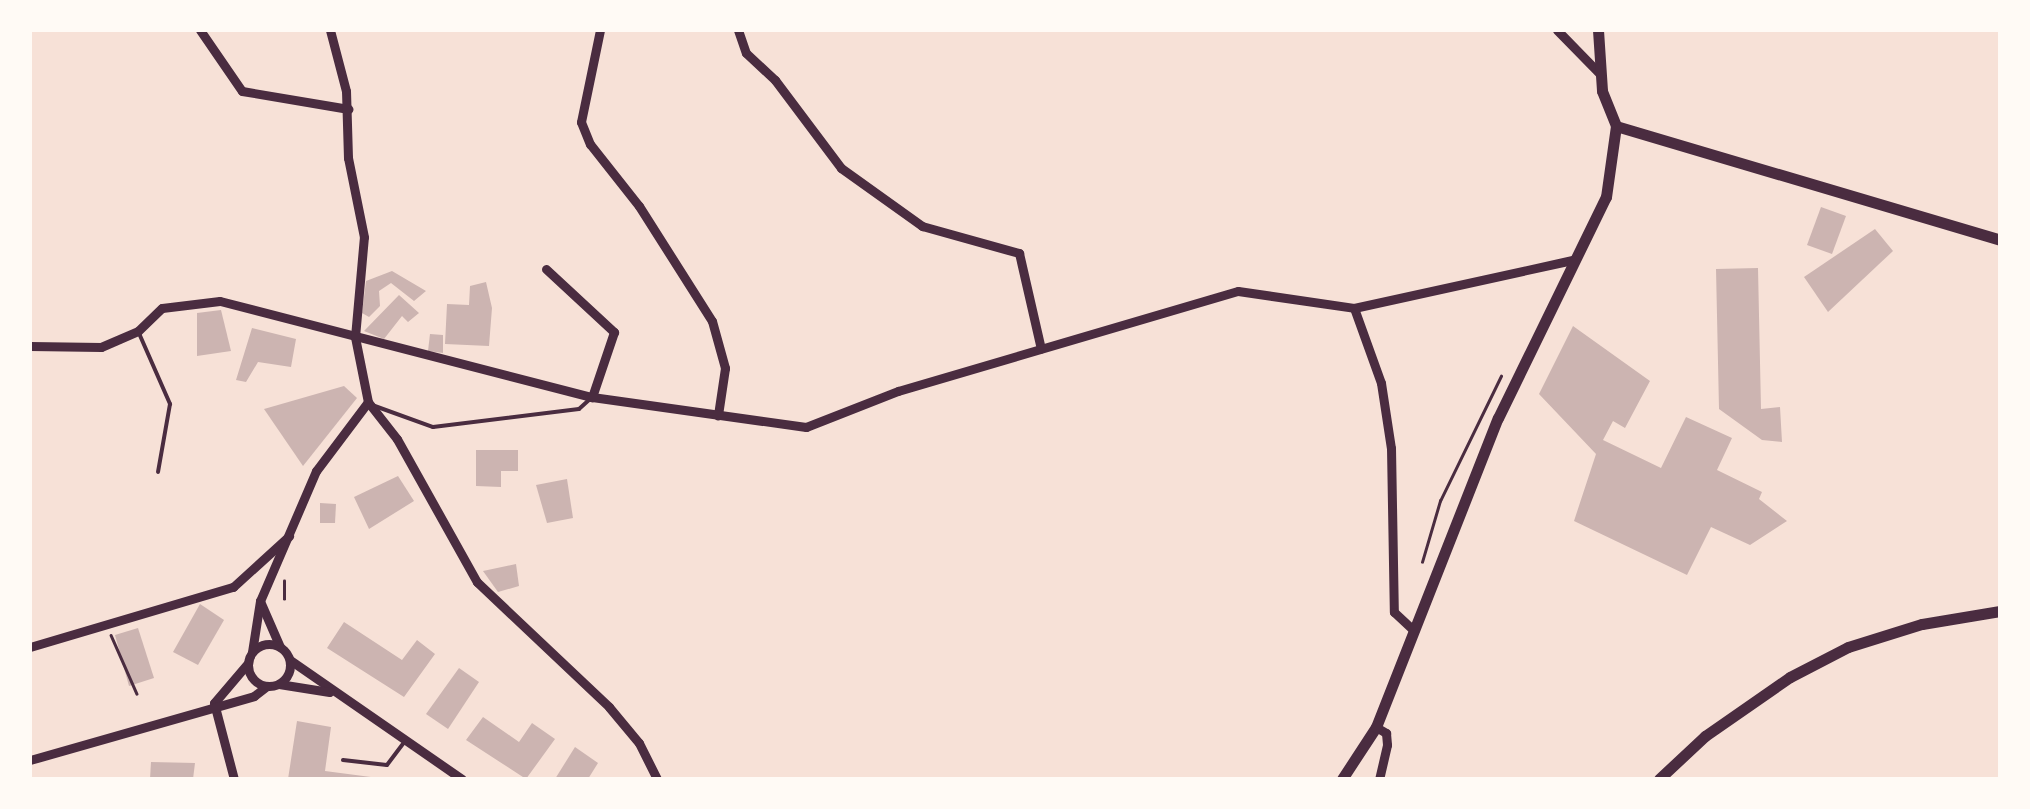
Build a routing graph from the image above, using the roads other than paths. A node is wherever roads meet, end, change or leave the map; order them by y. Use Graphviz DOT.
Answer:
graph roads {
  1 [pos="200,30"];
  2 [pos="330,30"];
  3 [pos="600,30"];
  4 [pos="738,30"];
  5 [pos="1556,30"];
  6 [pos="1598,30"];
  7 [pos="1599,73"];
  8 [pos="348,110"];
  9 [pos="1616,126"];
  10 [pos="2000,240"];
  11 [pos="1577,259"];
  12 [pos="546,268"];
  13 [pos="1354,308"];
  14 [pos="138,331"];
  15 [pos="354,337"];
  16 [pos="30,346"];
  17 [pos="1041,349"];
  18 [pos="592,396"];
  19 [pos="368,402"];
  20 [pos="718,415"];
  21 [pos="158,472"];
  22 [pos="289,536"];
  23 [pos="260,600"];
  24 [pos="2000,611"];
  25 [pos="1412,630"];
  26 [pos="280,646"];
  27 [pos="30,647"];
  28 [pos="252,652"];
  29 [pos="290,660"];
  30 [pos="248,663"];
  31 [pos="279,684"];
  32 [pos="267,686"];
  33 [pos="332,692"];
  34 [pos="214,703"];
  35 [pos="1376,727"];
  36 [pos="405,741"];
  37 [pos="30,760"];
  38 [pos="343,760"];
  39 [pos="234,779"];
  40 [pos="462,779"];
  41 [pos="657,779"];
  42 [pos="1342,779"];
  43 [pos="1378,779"];
  44 [pos="1659,779"];
  1 -- 8 [label="street"];
  2 -- 8 [label="street"];
  3 -- 20 [label="street"];
  4 -- 17 [label="street"];
  5 -- 7 [label="street"];
  6 -- 7 [label="street"];
  7 -- 9 [label="street"];
  8 -- 15 [label="street"];
  9 -- 10 [label="street"];
  9 -- 11 [label="street"];
  11 -- 13 [label="street"];
  11 -- 25 [label="street"];
  12 -- 18 [label="street"];
  13 -- 17 [label="street"];
  13 -- 25 [label="street"];
  14 -- 15 [label="street"];
  14 -- 16 [label="street"];
  14 -- 21 [label="lane"];
  15 -- 18 [label="street"];
  15 -- 19 [label="street"];
  17 -- 20 [label="street"];
  18 -- 19 [label="lane"];
  18 -- 20 [label="street"];
  19 -- 22 [label="street"];
  19 -- 41 [label="street"];
  22 -- 23 [label="street"];
  22 -- 27 [label="street"];
  23 -- 26 [label="street"];
  23 -- 28 [label="street"];
  24 -- 44 [label="street"];
  25 -- 35 [label="street"];
  26 -- 28 [label="street"];
  26 -- 29 [label="street"];
  28 -- 30 [label="street"];
  29 -- 31 [label="street"];
  29 -- 33 [label="street"];
  30 -- 32 [label="street"];
  30 -- 34 [label="street"];
  31 -- 32 [label="street"];
  31 -- 33 [label="street"];
  32 -- 34 [label="street"];
  33 -- 36 [label="street"];
  34 -- 37 [label="street"];
  34 -- 39 [label="street"];
  35 -- 42 [label="street"];
  35 -- 43 [label="street"];
  36 -- 38 [label="lane"];
  36 -- 40 [label="street"];
}
